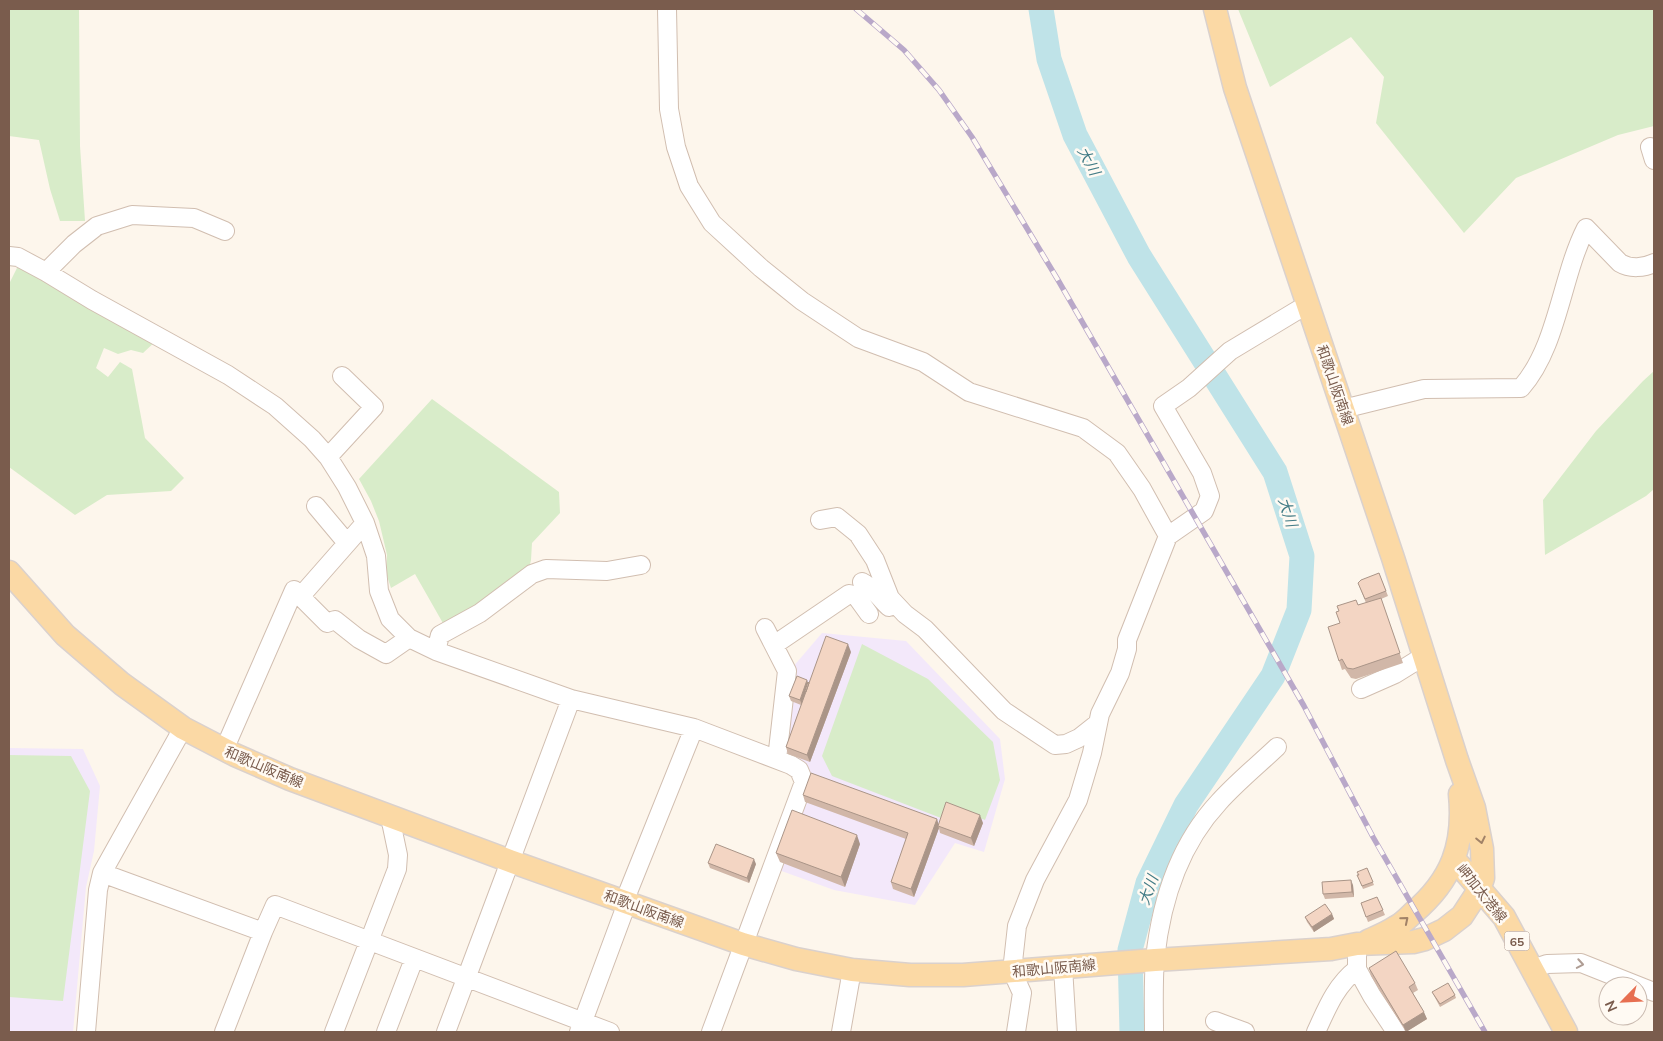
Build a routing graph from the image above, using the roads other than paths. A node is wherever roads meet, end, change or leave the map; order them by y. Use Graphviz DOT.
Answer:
graph roads {
  1 [pos="667,9"];
  2 [pos="1215,9"];
  3 [pos="225,231"];
  4 [pos="9,256"];
  5 [pos="1654,263"];
  6 [pos="46,272"];
  7 [pos="1308,306"];
  8 [pos="342,376"];
  9 [pos="1343,409"];
  10 [pos="328,457"];
  11 [pos="316,506"];
  12 [pos="820,520"];
  13 [pos="364,523"];
  14 [pos="1168,536"];
  15 [pos="347,543"];
  16 [pos="641,565"];
  17 [pos="9,572"];
  18 [pos="862,582"];
  19 [pos="300,597"];
  20 [pos="869,614"];
  21 [pos="920,625"];
  22 [pos="765,628"];
  23 [pos="409,638"];
  24 [pos="774,645"];
  25 [pos="436,651"];
  26 [pos="1424,656"];
  27 [pos="1361,689"];
  28 [pos="571,699"];
  29 [pos="1098,723"];
  30 [pos="183,728"];
  31 [pos="694,728"];
  32 [pos="1278,747"];
  33 [pos="224,750"];
  34 [pos="777,759"];
  35 [pos="1457,760"];
  36 [pos="390,816"];
  37 [pos="1454,859"];
  38 [pos="510,862"];
  39 [pos="102,873"];
  40 [pos="1480,890"];
  41 [pos="626,902"];
  42 [pos="263,932"];
  43 [pos="369,941"];
  44 [pos="743,944"];
  45 [pos="1360,944"];
  46 [pos="414,959"];
  47 [pos="1152,960"];
  48 [pos="1063,967"];
  49 [pos="1357,969"];
  50 [pos="1532,969"];
  51 [pos="852,970"];
  52 [pos="1012,971"];
  53 [pos="466,979"];
  54 [pos="1654,992"];
  55 [pos="1215,1021"];
  56 [pos="580,1027"];
  57 [pos="86,1032"];
  58 [pos="224,1032"];
  59 [pos="334,1032"];
  60 [pos="386,1032"];
  61 [pos="446,1032"];
  62 [pos="610,1032"];
  63 [pos="711,1032"];
  64 [pos="841,1032"];
  65 [pos="1016,1032"];
  66 [pos="1067,1032"];
  67 [pos="1154,1032"];
  68 [pos="1245,1032"];
  69 [pos="1316,1032"];
  70 [pos="1396,1032"];
  71 [pos="1566,1032"];
  1 -- 14 [label="street"];
  2 -- 7 [label="main road, 和歌山阪南線"];
  3 -- 6 [label="street"];
  4 -- 6 [label="street"];
  5 -- 9 [label="street"];
  6 -- 10 [label="street"];
  7 -- 9 [label="main road, 和歌山阪南線"];
  7 -- 14 [label="street"];
  8 -- 10 [label="street"];
  9 -- 26 [label="main road, 和歌山阪南線"];
  10 -- 13 [label="street"];
  11 -- 15 [label="street"];
  12 -- 21 [label="street"];
  13 -- 15 [label="street"];
  13 -- 23 [label="street"];
  14 -- 29 [label="street"];
  15 -- 19 [label="street"];
  16 -- 25 [label="street"];
  17 -- 30 [label="main road, 和歌山阪南線"];
  18 -- 21 [label="street"];
  19 -- 23 [label="street"];
  19 -- 33 [label="street"];
  20 -- 24 [label="street"];
  21 -- 29 [label="street"];
  22 -- 24 [label="street"];
  23 -- 25 [label="street"];
  24 -- 34 [label="street"];
  25 -- 28 [label="street"];
  26 -- 27 [label="street"];
  26 -- 35 [label="main road, 和歌山阪南線"];
  28 -- 31 [label="street"];
  28 -- 38 [label="street"];
  29 -- 52 [label="street"];
  30 -- 33 [label="main road, 和歌山阪南線"];
  30 -- 39 [label="street"];
  31 -- 34 [label="street"];
  31 -- 41 [label="street"];
  32 -- 47 [label="street"];
  33 -- 36 [label="main road, 和歌山阪南線"];
  34 -- 44 [label="street"];
  35 -- 37 [label="main road, 和歌山阪南線"];
  35 -- 40 [label="main road, 和歌山阪南線, one-way"];
  36 -- 38 [label="main road, 和歌山阪南線"];
  36 -- 43 [label="street"];
  37 -- 40 [label="main road, 岬加太港線 / 65"];
  45 -- 37 [label="main road, 和歌山阪南線, one-way"];
  38 -- 41 [label="main road, 和歌山阪南線"];
  38 -- 53 [label="street"];
  39 -- 42 [label="street"];
  39 -- 57 [label="street"];
  40 -- 45 [label="main road, 和歌山阪南線"];
  40 -- 50 [label="main road, 岬加太港線 / 65"];
  41 -- 44 [label="main road, 和歌山阪南線"];
  41 -- 56 [label="street"];
  42 -- 43 [label="street"];
  42 -- 58 [label="street"];
  43 -- 46 [label="street"];
  43 -- 59 [label="street"];
  44 -- 51 [label="main road, 和歌山阪南線"];
  44 -- 63 [label="street"];
  45 -- 47 [label="main road, 和歌山阪南線"];
  45 -- 49 [label="street"];
  46 -- 53 [label="street"];
  46 -- 60 [label="street"];
  47 -- 48 [label="main road, 和歌山阪南線"];
  47 -- 67 [label="street"];
  48 -- 52 [label="main road, 和歌山阪南線"];
  48 -- 66 [label="street"];
  49 -- 69 [label="street"];
  49 -- 70 [label="street"];
  50 -- 54 [label="street, one-way"];
  50 -- 71 [label="main road, 岬加太港線 / 65"];
  51 -- 52 [label="main road, 和歌山阪南線"];
  51 -- 64 [label="street"];
  52 -- 65 [label="street"];
  53 -- 56 [label="street"];
  53 -- 61 [label="street"];
  55 -- 68 [label="street"];
  56 -- 62 [label="street"];
}
